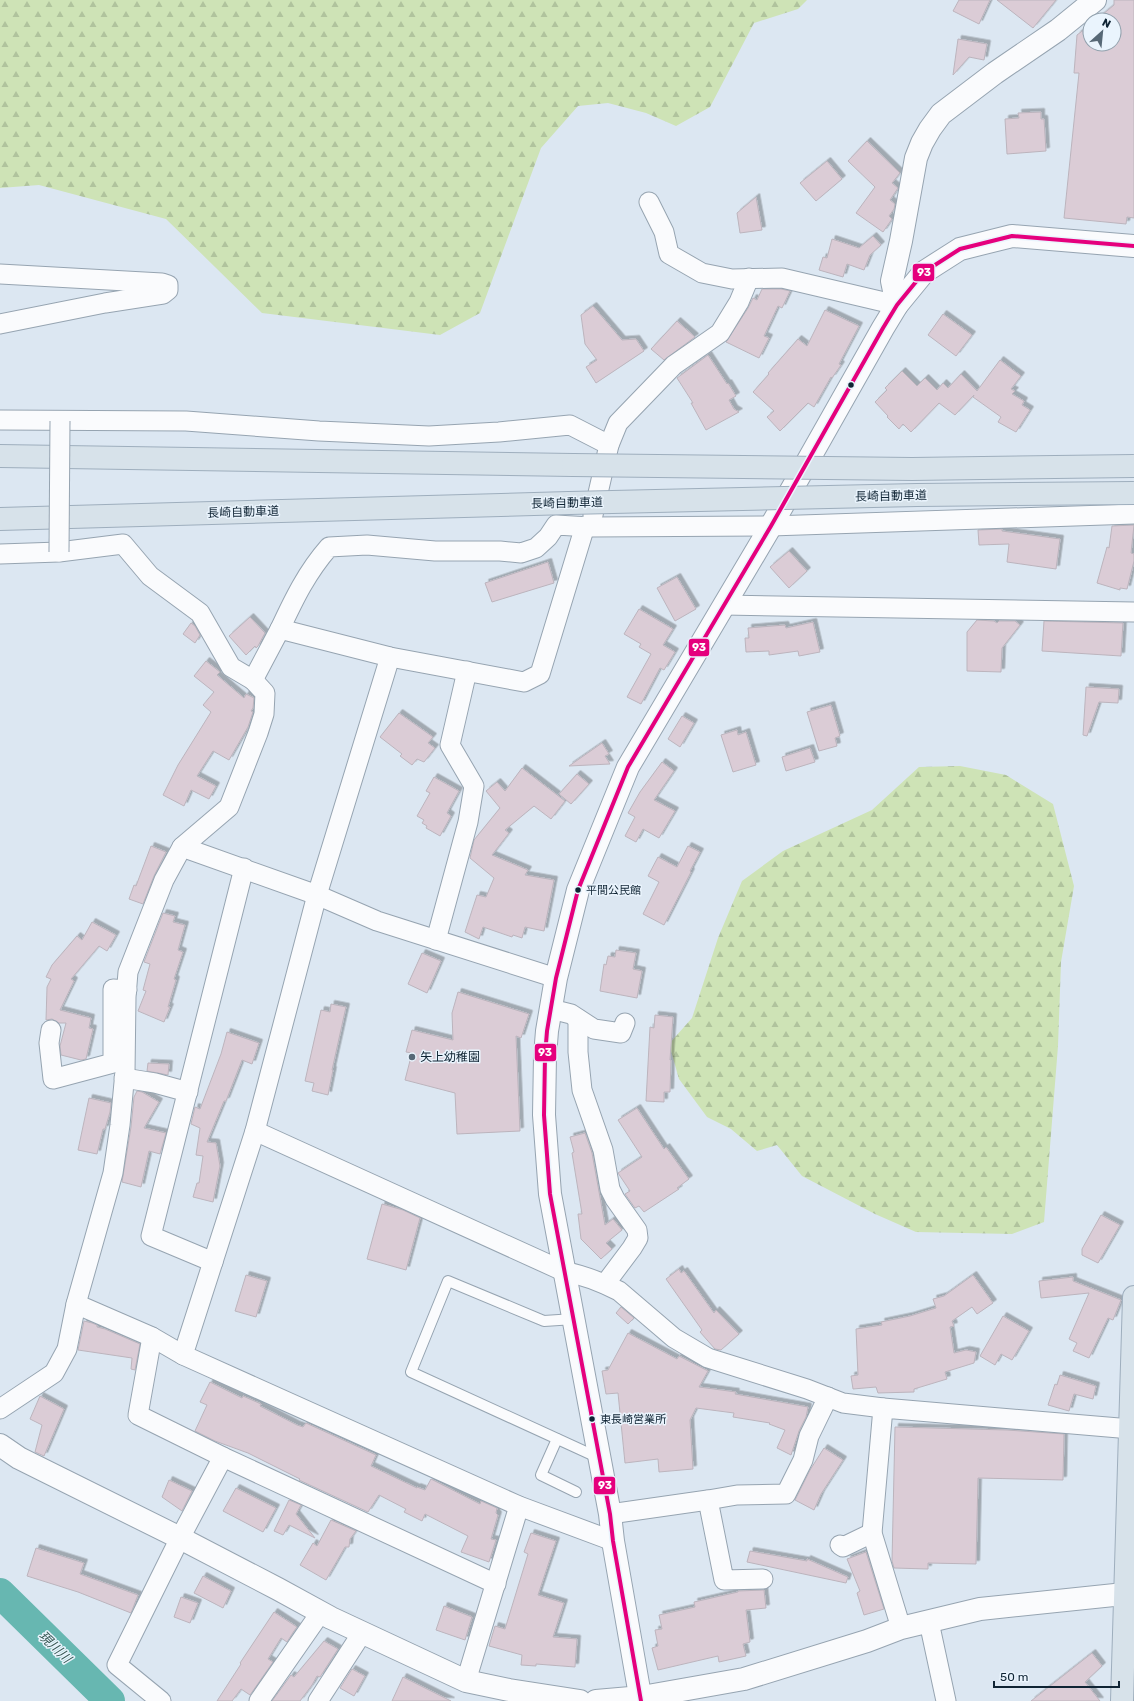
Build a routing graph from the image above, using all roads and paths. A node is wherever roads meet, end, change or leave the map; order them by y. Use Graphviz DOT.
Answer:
graph roads {
  1 [pos="1095,0"];
  2 [pos="649,202"];
  3 [pos="1134,246"];
  4 [pos="0,274"];
  5 [pos="749,278"];
  6 [pos="898,305"];
  7 [pos="0,324"];
  8 [pos="0,420"];
  9 [pos="60,421"];
  10 [pos="609,445"];
  11 [pos="0,456"];
  12 [pos="1134,466"];
  13 [pos="1134,493"];
  14 [pos="1134,514"];
  15 [pos="0,519"];
  16 [pos="588,526"];
  17 [pos="772,526"];
  18 [pos="58,552"];
  19 [pos="0,554"];
  20 [pos="724,605"];
  21 [pos="1134,612"];
  22 [pos="280,630"];
  23 [pos="390,657"];
  24 [pos="467,671"];
  25 [pos="253,680"];
  26 [pos="182,847"];
  27 [pos="244,868"];
  28 [pos="317,896"];
  29 [pos="436,940"];
  30 [pos="556,978"];
  31 [pos="127,990"];
  32 [pos="551,1009"];
  33 [pos="578,1019"];
  34 [pos="624,1023"];
  35 [pos="51,1030"];
  36 [pos="124,1078"];
  37 [pos="188,1092"];
  38 [pos="255,1131"];
  39 [pos="212,1262"];
  40 [pos="563,1271"];
  41 [pos="605,1284"];
  42 [pos="1134,1297"];
  43 [pos="76,1304"];
  44 [pos="574,1319"];
  45 [pos="152,1337"];
  46 [pos="183,1354"];
  47 [pos="828,1397"];
  48 [pos="883,1408"];
  49 [pos="0,1409"];
  50 [pos="1131,1429"];
  51 [pos="557,1439"];
  52 [pos="0,1445"];
  53 [pos="223,1457"];
  54 [pos="599,1458"];
  55 [pos="576,1492"];
  56 [pos="708,1500"];
  57 [pos="519,1506"];
  58 [pos="610,1514"];
  59 [pos="872,1533"];
  60 [pos="180,1538"];
  61 [pos="613,1541"];
  62 [pos="840,1545"];
  63 [pos="763,1579"];
  64 [pos="496,1584"];
  65 [pos="1129,1594"];
  66 [pos="321,1612"];
  67 [pos="929,1622"];
  68 [pos="901,1628"];
  69 [pos="362,1633"];
  70 [pos="466,1681"];
  71 [pos="507,1696"];
  72 [pos="642,1699"];
  73 [pos="161,1701"];
  74 [pos="259,1701"];
  75 [pos="318,1701"];
  76 [pos="580,1701"];
  77 [pos="596,1701"];
  78 [pos="946,1701"];
  79 [pos="1122,1701"];
  1 -- 6 [label="street"];
  2 -- 5 [label="street"];
  3 -- 6 [label="street"];
  4 -- 7 [label="street"];
  5 -- 6 [label="street"];
  5 -- 10 [label="street"];
  6 -- 17 [label="street"];
  8 -- 9 [label="street"];
  9 -- 10 [label="street"];
  9 -- 18 [label="street, bridge"];
  10 -- 16 [label="street"];
  11 -- 12 [label="highway, bridge"];
  13 -- 15 [label="highway, 長崎自動車道, bridge"];
  14 -- 17 [label="street"];
  16 -- 17 [label="street"];
  16 -- 22 [label="street"];
  16 -- 24 [label="street"];
  17 -- 20 [label="street"];
  18 -- 19 [label="street"];
  18 -- 25 [label="street"];
  20 -- 21 [label="street"];
  20 -- 30 [label="street"];
  22 -- 23 [label="street"];
  22 -- 25 [label="street"];
  23 -- 24 [label="street"];
  23 -- 28 [label="street"];
  24 -- 29 [label="street"];
  25 -- 26 [label="street"];
  26 -- 27 [label="street"];
  26 -- 31 [label="street"];
  27 -- 28 [label="street"];
  27 -- 37 [label="street"];
  28 -- 29 [label="street"];
  28 -- 38 [label="street"];
  29 -- 30 [label="street"];
  30 -- 32 [label="street"];
  31 -- 35 [label="street"];
  31 -- 36 [label="street"];
  32 -- 33 [label="street"];
  32 -- 40 [label="street"];
  33 -- 34 [label="street"];
  33 -- 41 [label="street"];
  36 -- 37 [label="street"];
  36 -- 43 [label="street"];
  37 -- 39 [label="street"];
  38 -- 39 [label="street"];
  38 -- 40 [label="street"];
  39 -- 46 [label="street"];
  40 -- 41 [label="street"];
  40 -- 44 [label="street"];
  41 -- 47 [label="street"];
  42 -- 50 [label="highway"];
  43 -- 45 [label="street"];
  43 -- 49 [label="street"];
  44 -- 51 [label="lane"];
  44 -- 54 [label="street"];
  45 -- 46 [label="street"];
  45 -- 53 [label="street"];
  46 -- 57 [label="street"];
  47 -- 48 [label="street"];
  47 -- 56 [label="street"];
  48 -- 50 [label="street"];
  48 -- 59 [label="street"];
  50 -- 65 [label="highway"];
  51 -- 54 [label="lane"];
  51 -- 55 [label="lane"];
  52 -- 60 [label="street"];
  53 -- 60 [label="street"];
  53 -- 64 [label="street"];
  54 -- 58 [label="street"];
  56 -- 58 [label="street"];
  56 -- 63 [label="street"];
  57 -- 61 [label="street"];
  57 -- 64 [label="street"];
  58 -- 61 [label="street"];
  59 -- 62 [label="street"];
  59 -- 68 [label="street"];
  60 -- 66 [label="street"];
  60 -- 73 [label="street"];
  61 -- 72 [label="street"];
  64 -- 70 [label="street"];
  65 -- 67 [label="street"];
  65 -- 79 [label="highway"];
  66 -- 69 [label="street"];
  66 -- 74 [label="street"];
  67 -- 68 [label="street"];
  67 -- 78 [label="street"];
  68 -- 72 [label="street"];
  69 -- 70 [label="street"];
  69 -- 75 [label="street"];
  70 -- 71 [label="street"];
  71 -- 76 [label="street"];
  72 -- 77 [label="street"];
}
